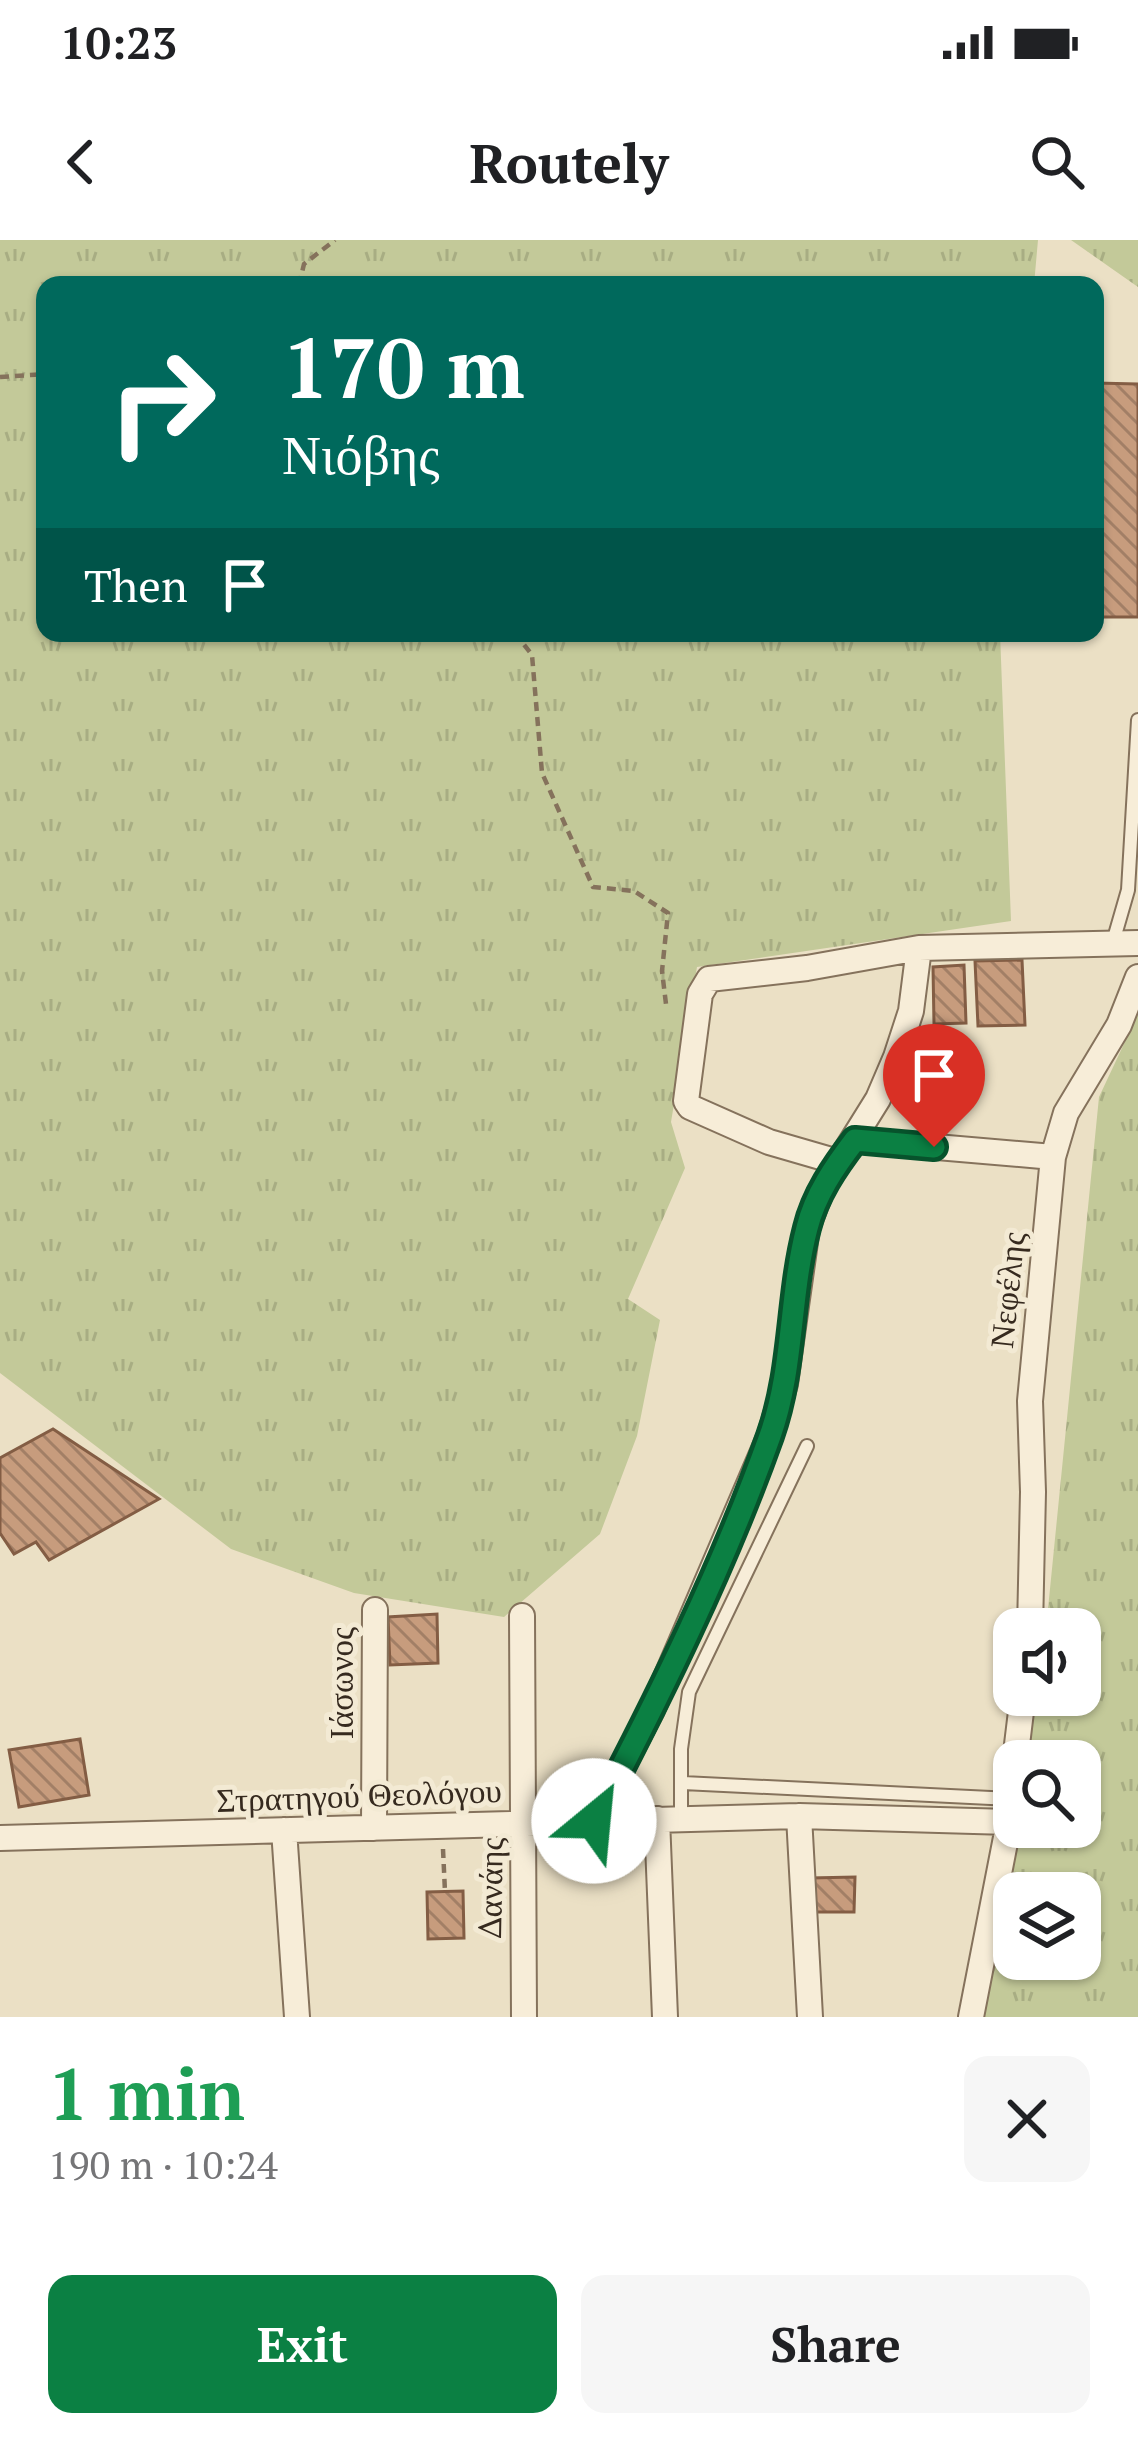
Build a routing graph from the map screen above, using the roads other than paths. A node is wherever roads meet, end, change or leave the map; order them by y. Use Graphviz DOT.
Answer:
graph roads {
  1 [pos="1138,720"];
  2 [pos="1125,942"];
  3 [pos="919,947"];
  4 [pos="1138,977"];
  5 [pos="855,1140"];
  6 [pos="1053,1157"];
  7 [pos="838,1162"];
  8 [pos="808,1446"];
  9 [pos="1030,1608"];
  10 [pos="375,1610"];
  11 [pos="522,1616"];
  12 [pos="683,1783"];
  13 [pos="993,1797"];
  14 [pos="993,1800"];
  15 [pos="799,1816"];
  16 [pos="669,1819"];
  17 [pos="594,1821"];
  18 [pos="525,1823"];
  19 [pos="374,1828"];
  20 [pos="284,1830"];
  21 [pos="0,1838"];
  22 [pos="1002,1848"];
  23 [pos="296,2017"];
  24 [pos="524,2017"];
  25 [pos="665,2017"];
  26 [pos="810,2017"];
  27 [pos="971,2017"];
  1 -- 2 [label="lane"];
  2 -- 3 [label="street"];
  3 -- 5 [label="street"];
  3 -- 7 [label="street"];
  4 -- 6 [label="street, Νεφέλης"];
  5 -- 6 [label="street"];
  5 -- 7 [label="street"];
  6 -- 9 [label="street, Νεφέλης"];
  7 -- 17 [label="street"];
  8 -- 12 [label="lane"];
  10 -- 19 [label="street, Ιάσωνος"];
  11 -- 18 [label="street, Δανάης"];
  12 -- 13 [label="lane"];
  12 -- 16 [label="lane"];
  14 -- 15 [label="street, Στρατηγού Θεολόγου"];
  15 -- 16 [label="street, Στρατηγού Θεολόγου"];
  15 -- 26 [label="street"];
  16 -- 17 [label="street, Στρατηγού Θεολόγου"];
  16 -- 25 [label="street"];
  17 -- 18 [label="street, Στρατηγού Θεολόγου"];
  18 -- 19 [label="street, Στρατηγού Θεολόγου"];
  18 -- 24 [label="street, Δανάης"];
  19 -- 20 [label="street, Στρατηγού Θεολόγου"];
  20 -- 21 [label="street, Στρατηγού Θεολόγου"];
  20 -- 23 [label="street"];
  22 -- 27 [label="street"];
}
